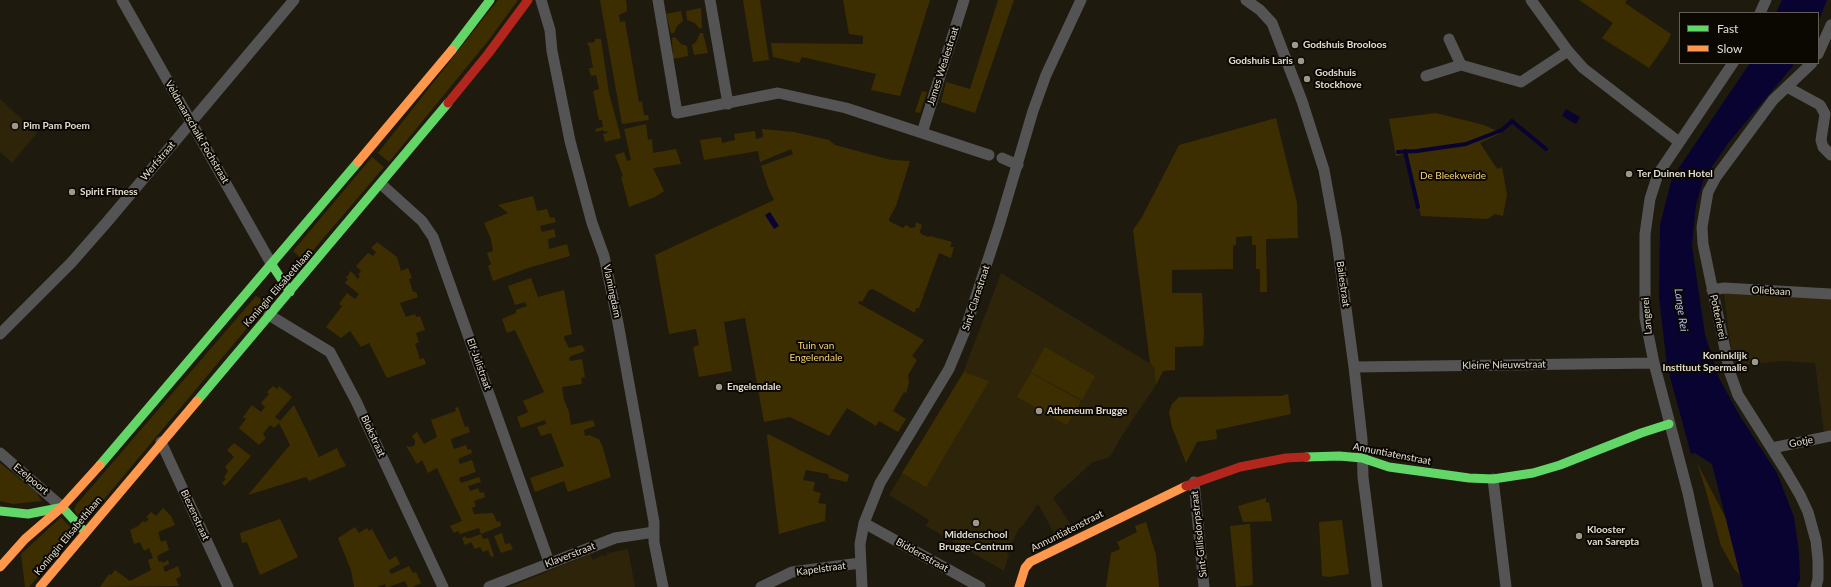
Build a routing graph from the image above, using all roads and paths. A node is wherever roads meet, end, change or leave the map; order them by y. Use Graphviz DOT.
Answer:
graph roads {
  1 [pos="122,0"];
  2 [pos="294,0"];
  3 [pos="490,0"];
  4 [pos="528,0"];
  5 [pos="541,0"];
  6 [pos="658,0"];
  7 [pos="710,0"];
  8 [pos="964,0"];
  9 [pos="1081,0"];
  10 [pos="1246,0"];
  11 [pos="1531,0"];
  12 [pos="1766,0"];
  13 [pos="1760,12"];
  14 [pos="1831,25"];
  15 [pos="1449,39"];
  16 [pos="1568,52"];
  17 [pos="1819,52"];
  18 [pos="1732,64"];
  19 [pos="1811,64"];
  20 [pos="1461,65"];
  21 [pos="1426,76"];
  22 [pos="1788,87"];
  23 [pos="728,104"];
  24 [pos="191,122"];
  25 [pos="922,132"];
  26 [pos="1679,142"];
  27 [pos="989,155"];
  28 [pos="1831,155"];
  29 [pos="1002,158"];
  30 [pos="1018,165"];
  31 [pos="381,184"];
  32 [pos="272,265"];
  33 [pos="1712,290"];
  34 [pos="290,292"];
  35 [pos="1831,294"];
  36 [pos="269,315"];
  37 [pos="0,334"];
  38 [pos="1654,363"];
  39 [pos="1354,367"];
  40 [pos="1669,424"];
  41 [pos="1831,436"];
  42 [pos="162,442"];
  43 [pos="1772,448"];
  44 [pos="0,453"];
  45 [pos="1362,458"];
  46 [pos="1493,479"];
  47 [pos="1194,482"];
  48 [pos="62,507"];
  49 [pos="0,511"];
  50 [pos="864,523"];
  51 [pos="85,532"];
  52 [pos="654,532"];
  53 [pos="549,562"];
  54 [pos="860,563"];
  55 [pos="0,567"];
  56 [pos="40,587"];
  57 [pos="228,587"];
  58 [pos="443,587"];
  59 [pos="489,587"];
  60 [pos="663,587"];
  61 [pos="761,587"];
  62 [pos="862,587"];
  63 [pos="980,587"];
  64 [pos="1019,587"];
  65 [pos="1204,587"];
  66 [pos="1377,587"];
  67 [pos="1506,587"];
  68 [pos="1708,587"];
  69 [pos="1816,587"];
  1 -- 24 [label="street, Veldmaarschalk Fochstraat"];
  2 -- 24 [label="street, Werfstraat"];
  3 -- 32 [label="main road, Koningin Elisabethlaan"];
  4 -- 31 [label="main road, Koningin Elisabethlaan"];
  5 -- 52 [label="street, Vlamingdam"];
  6 -- 23 [label="street"];
  7 -- 23 [label="street"];
  8 -- 25 [label="street, James Wealestraat"];
  9 -- 30 [label="street, Sint-Clarastraat"];
  10 -- 39 [label="street, Baliestraat"];
  11 -- 16 [label="street"];
  12 -- 13 [label="street"];
  14 -- 17 [label="street"];
  15 -- 20 [label="street"];
  16 -- 20 [label="street"];
  16 -- 26 [label="street"];
  18 -- 26 [label="street, Langerei"];
  19 -- 22 [label="street, Potterierei"];
  20 -- 21 [label="street"];
  22 -- 28 [label="street"];
  22 -- 33 [label="street, Potterierei"];
  23 -- 25 [label="street"];
  24 -- 32 [label="street, Veldmaarschalk Fochstraat"];
  24 -- 37 [label="street, Werfstraat"];
  25 -- 27 [label="street"];
  26 -- 38 [label="street, Langerei"];
  29 -- 30 [label="street"];
  30 -- 50 [label="street, Sint-Clarastraat"];
  31 -- 34 [label="main road, Koningin Elisabethlaan"];
  31 -- 53 [label="street, Elf-Julistraat"];
  32 -- 34 [label="main road"];
  32 -- 48 [label="main road, Koningin Elisabethlaan"];
  33 -- 35 [label="street, Oliebaan"];
  33 -- 43 [label="street, Potterierei"];
  34 -- 36 [label="main road, Koningin Elisabethlaan"];
  36 -- 42 [label="main road, Koningin Elisabethlaan"];
  36 -- 58 [label="street, Blokstraat"];
  38 -- 39 [label="street, Kleine Nieuwstraat"];
  38 -- 40 [label="street, Langerei"];
  39 -- 45 [label="street, Baliestraat"];
  40 -- 46 [label="main road, Annuntiatenstraat"];
  40 -- 68 [label="street, Langerei"];
  41 -- 43 [label="street, Gotje"];
  42 -- 51 [label="main road, Koningin Elisabethlaan"];
  42 -- 57 [label="street, Biezenstraat"];
  43 -- 69 [label="street, Potterierei"];
  44 -- 48 [label="street, Ezelpoort"];
  45 -- 46 [label="main road, Annuntiatenstraat"];
  45 -- 47 [label="main road, Annuntiatenstraat"];
  45 -- 66 [label="street, Baliestraat"];
  46 -- 67 [label="street"];
  47 -- 64 [label="main road, Annuntiatenstraat"];
  47 -- 65 [label="street, Sint-Gillisdorpstraat"];
  48 -- 49 [label="main road"];
  48 -- 51 [label="main road"];
  48 -- 55 [label="main road, Koningin Elisabethlaan"];
  50 -- 54 [label="street, Sint-Clarastraat"];
  50 -- 63 [label="street, Biddersstraat"];
  51 -- 56 [label="main road, Koningin Elisabethlaan"];
  52 -- 53 [label="street, Klaverstraat"];
  52 -- 60 [label="street, Vlamingdam"];
  53 -- 59 [label="street, Klaverstraat"];
  54 -- 61 [label="street, Kapelstraat"];
  54 -- 62 [label="street, Sint-Clarastraat"];
}
